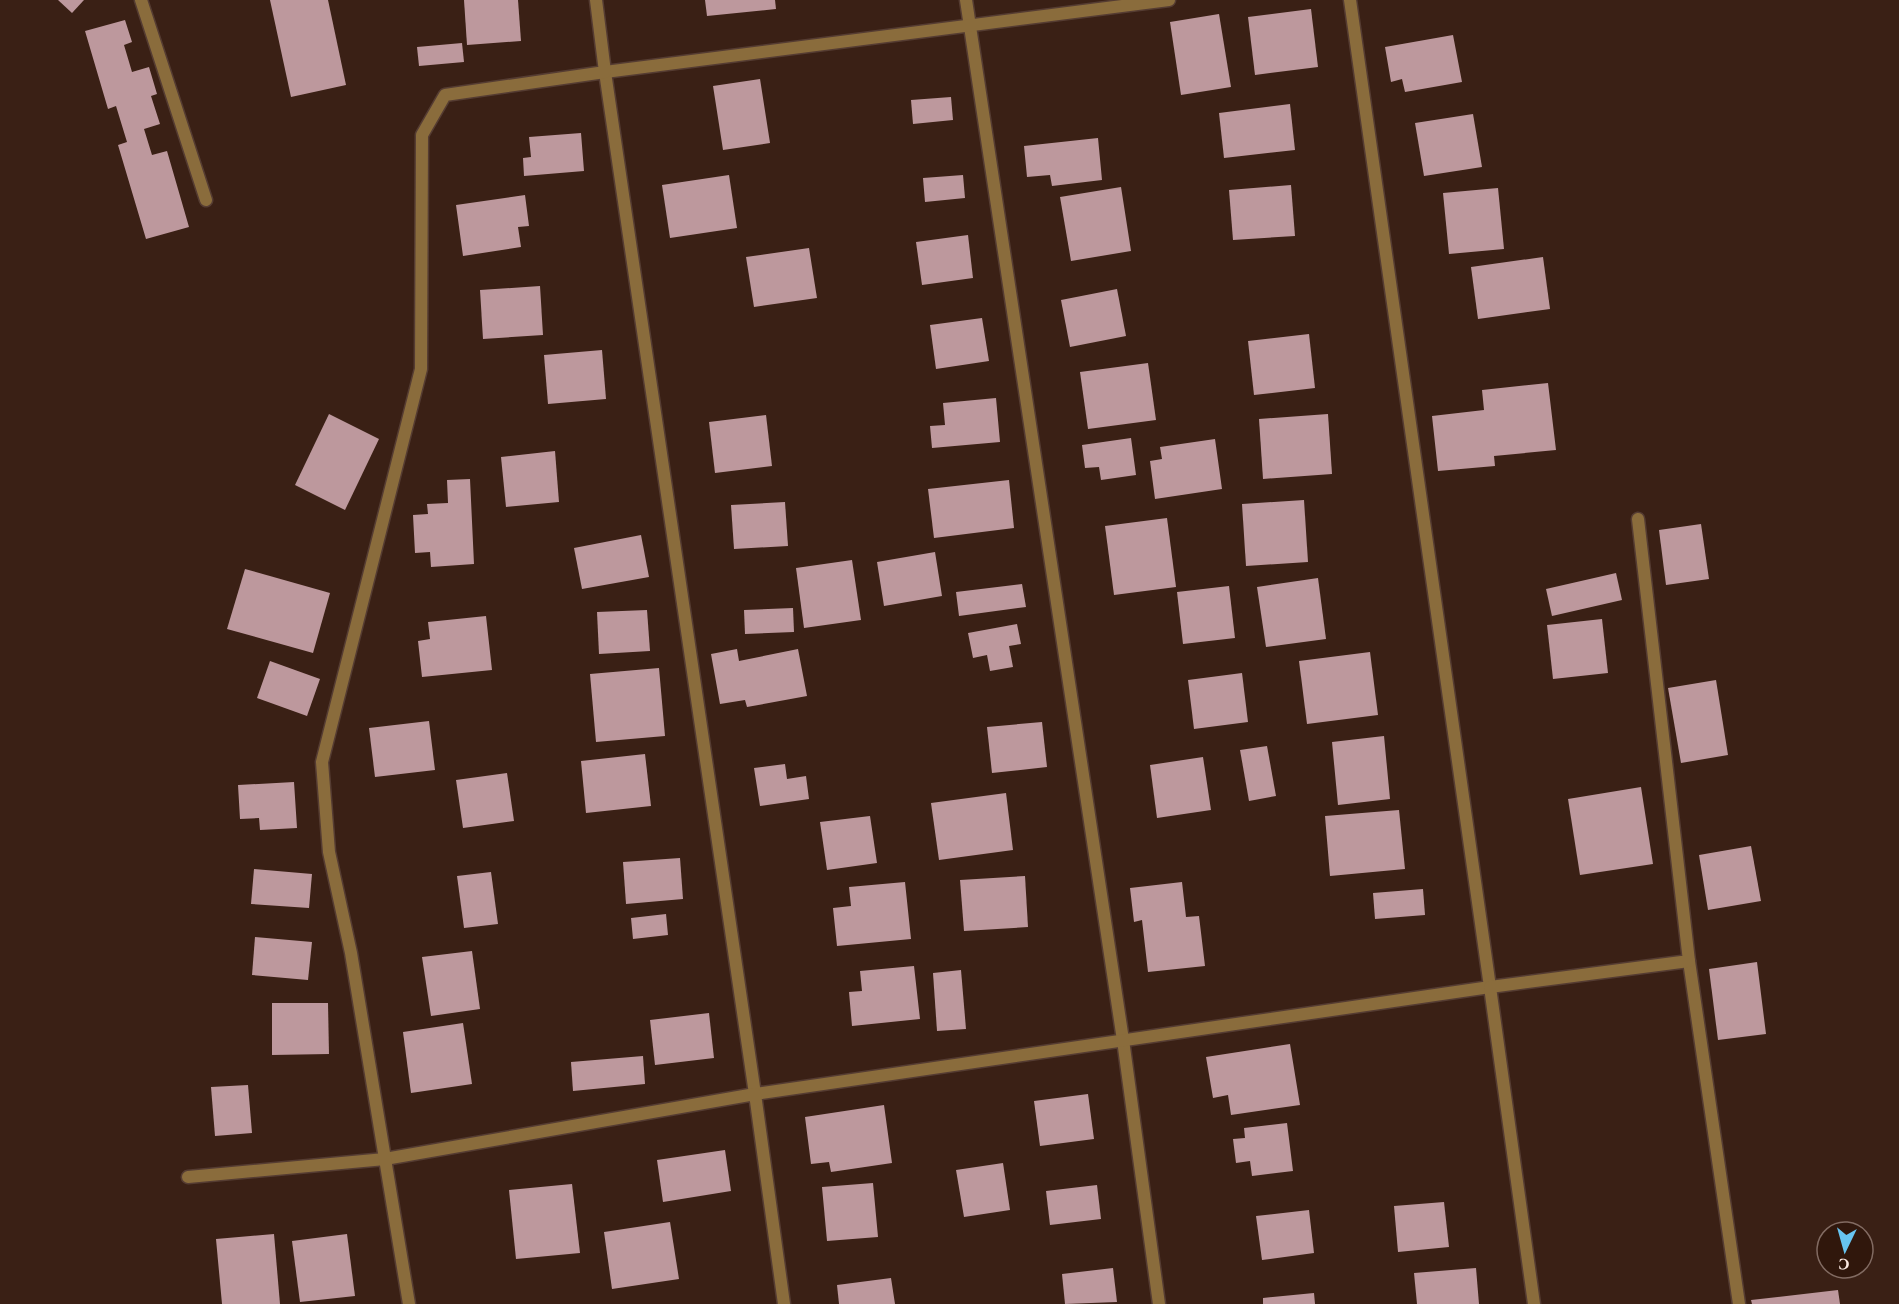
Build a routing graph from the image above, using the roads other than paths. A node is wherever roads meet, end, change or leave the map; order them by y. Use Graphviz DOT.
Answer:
graph roads {
  1 [pos="141,0"];
  2 [pos="596,0"];
  3 [pos="966,0"];
  4 [pos="1169,0"];
  5 [pos="1350,0"];
  6 [pos="970,26"];
  7 [pos="605,72"];
  8 [pos="206,200"];
  9 [pos="1638,519"];
  10 [pos="1689,961"];
  11 [pos="1490,987"];
  12 [pos="1123,1040"];
  13 [pos="755,1094"];
  14 [pos="384,1158"];
  15 [pos="188,1178"];
  16 [pos="409,1304"];
  17 [pos="784,1304"];
  18 [pos="1159,1304"];
  19 [pos="1534,1304"];
  20 [pos="1739,1304"];
  1 -- 8 [label="street"];
  2 -- 7 [label="street"];
  3 -- 6 [label="street"];
  4 -- 6 [label="street"];
  5 -- 11 [label="street"];
  6 -- 7 [label="street"];
  6 -- 12 [label="street"];
  7 -- 13 [label="street"];
  7 -- 14 [label="street"];
  9 -- 10 [label="street"];
  10 -- 11 [label="street"];
  10 -- 20 [label="street"];
  11 -- 12 [label="street"];
  11 -- 19 [label="street"];
  12 -- 13 [label="street"];
  12 -- 18 [label="street"];
  13 -- 14 [label="street"];
  13 -- 17 [label="street"];
  14 -- 15 [label="street"];
  14 -- 16 [label="street"];
}
